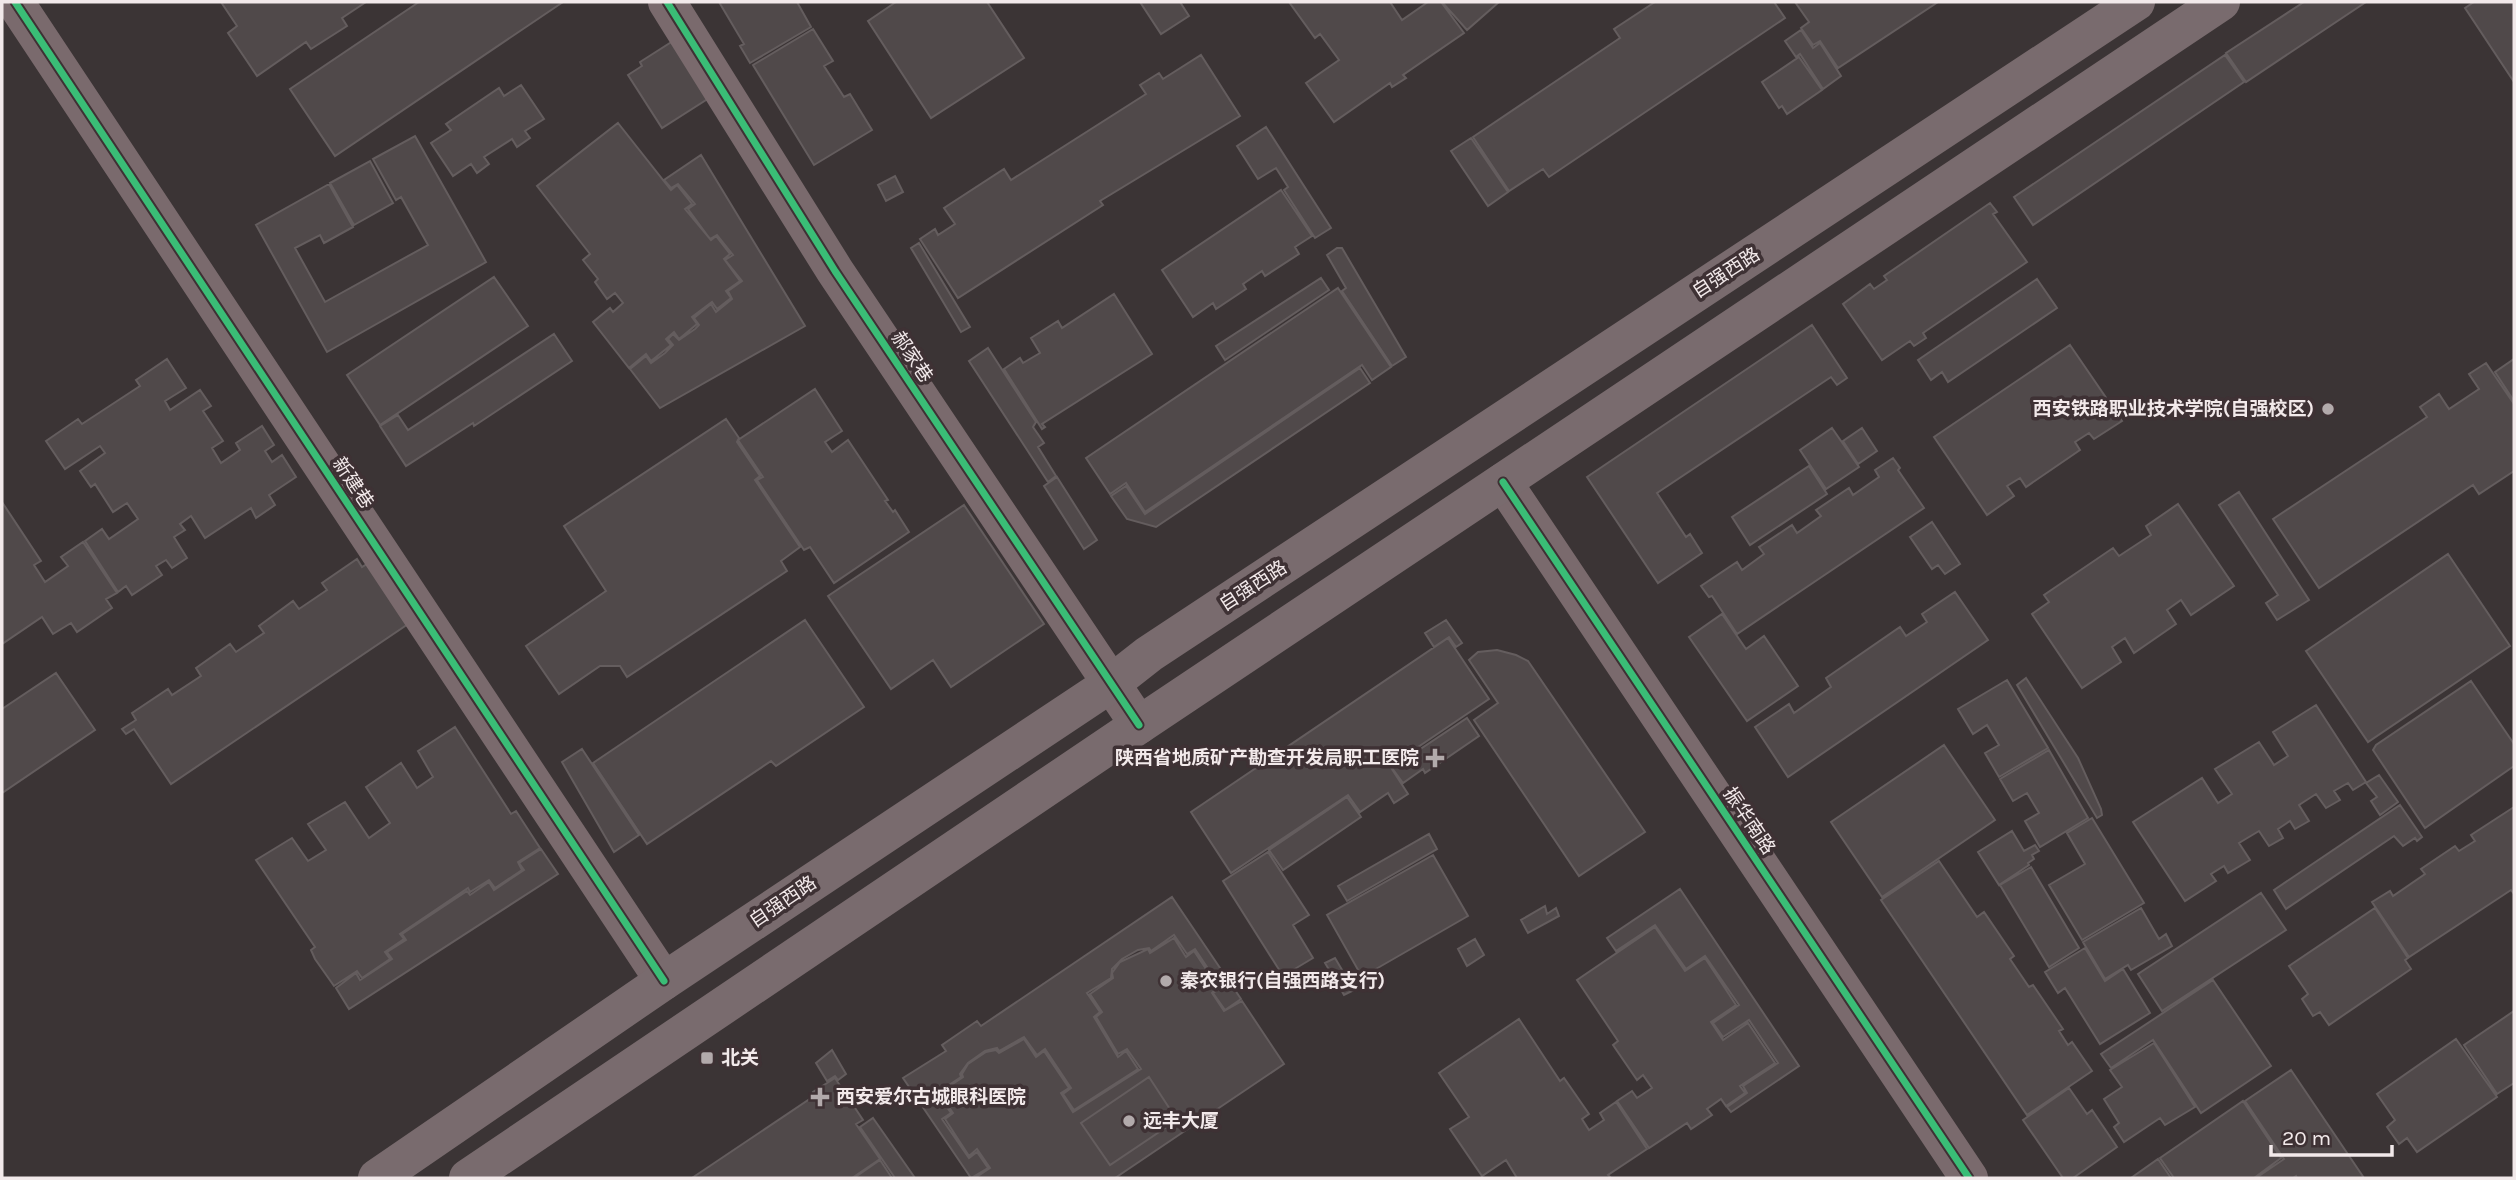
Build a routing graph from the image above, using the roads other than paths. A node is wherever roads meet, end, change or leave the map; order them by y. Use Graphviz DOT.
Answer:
graph roads {
  1 [pos="15,2"];
  2 [pos="667,2"];
  3 [pos="2136,2"];
  4 [pos="2221,2"];
  5 [pos="1503,482"];
  6 [pos="1112,683"];
  7 [pos="1139,725"];
  8 [pos="664,981"];
  9 [pos="377,1178"];
  10 [pos="468,1178"];
  11 [pos="1969,1178"];
  1 -- 8 [label="street, 新建巷"];
  2 -- 6 [label="street, 郝家巷"];
  3 -- 6 [label="main road, 自强西路"];
  4 -- 5 [label="main road"];
  5 -- 7 [label="main road"];
  5 -- 11 [label="street, 振华南路"];
  6 -- 7 [label="street, 郝家巷"];
  6 -- 8 [label="main road, 自强西路"];
  7 -- 10 [label="main road"];
  8 -- 9 [label="main road, 自强西路"];
}
